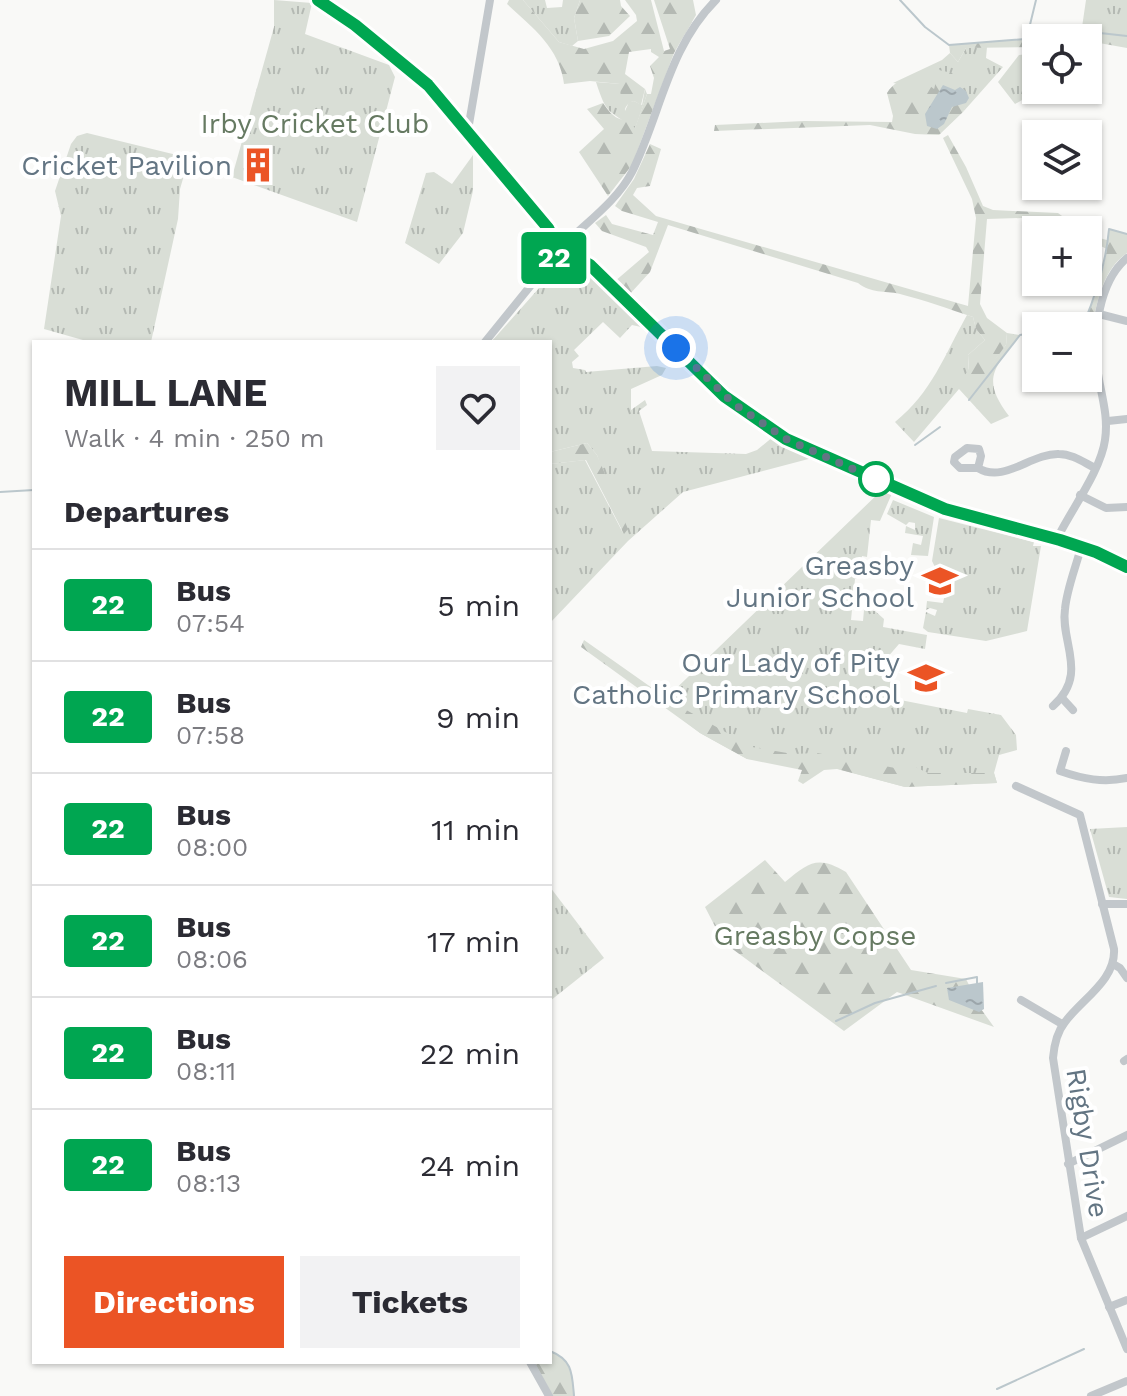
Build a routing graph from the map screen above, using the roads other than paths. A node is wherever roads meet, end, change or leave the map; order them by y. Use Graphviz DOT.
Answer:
graph roads {
  1 [pos="318,0"];
  2 [pos="490,0"];
  3 [pos="716,0"];
  4 [pos="468,130"];
  5 [pos="554,240"];
  6 [pos="569,240"];
  7 [pos="572,255"];
  8 [pos="553,258"];
  9 [pos="1127,258"];
  10 [pos="1100,312"];
  11 [pos="1102,315"];
  12 [pos="1127,321"];
  13 [pos="487,340"];
  14 [pos="1101,392"];
  15 [pos="1127,419"];
  16 [pos="1108,421"];
  17 [pos="978,468"];
  18 [pos="1095,468"];
  19 [pos="1080,495"];
  20 [pos="1127,507"];
  21 [pos="1060,540"];
  22 [pos="1081,547"];
  23 [pos="1127,567"];
  24 [pos="1062,698"];
  25 [pos="1053,706"];
  26 [pos="1073,710"];
  27 [pos="1066,751"];
  28 [pos="1127,778"];
  29 [pos="1016,786"];
  30 [pos="1102,904"];
  31 [pos="1127,904"];
  32 [pos="1113,964"];
  33 [pos="1127,978"];
  34 [pos="1021,1000"];
  35 [pos="1062,1024"];
  36 [pos="1127,1135"];
  37 [pos="1068,1164"];
  38 [pos="1127,1216"];
  39 [pos="1081,1238"];
  40 [pos="1127,1300"];
  41 [pos="1109,1307"];
  42 [pos="1127,1349"];
  43 [pos="531,1364"];
  44 [pos="1127,1381"];
  45 [pos="549,1396"];
  46 [pos="1091,1396"];
  1 -- 4 [label="street"];
  2 -- 4 [label="street"];
  3 -- 6 [label="street"];
  4 -- 5 [label="street"];
  5 -- 6 [label="street"];
  5 -- 8 [label="street"];
  6 -- 7 [label="street"];
  7 -- 8 [label="street"];
  7 -- 21 [label="street"];
  8 -- 13 [label="street"];
  9 -- 10 [label="street"];
  11 -- 12 [label="street"];
  14 -- 16 [label="street"];
  15 -- 16 [label="street"];
  16 -- 18 [label="street"];
  17 -- 18 [label="street"];
  18 -- 19 [label="street"];
  19 -- 20 [label="street"];
  19 -- 21 [label="street"];
  21 -- 22 [label="street"];
  22 -- 23 [label="street"];
  22 -- 24 [label="street"];
  24 -- 25 [label="street"];
  24 -- 26 [label="street"];
  27 -- 28 [label="street"];
  29 -- 30 [label="street"];
  30 -- 31 [label="street"];
  30 -- 32 [label="street"];
  32 -- 33 [label="street"];
  32 -- 35 [label="street"];
  34 -- 35 [label="street"];
  35 -- 37 [label="street, Rigby Drive"];
  36 -- 37 [label="street"];
  37 -- 39 [label="street, Rigby Drive"];
  38 -- 39 [label="street"];
  39 -- 41 [label="street, Rigby Drive"];
  40 -- 41 [label="street"];
  41 -- 42 [label="street, Rigby Drive"];
  43 -- 45 [label="street"];
  44 -- 46 [label="street"];
}
